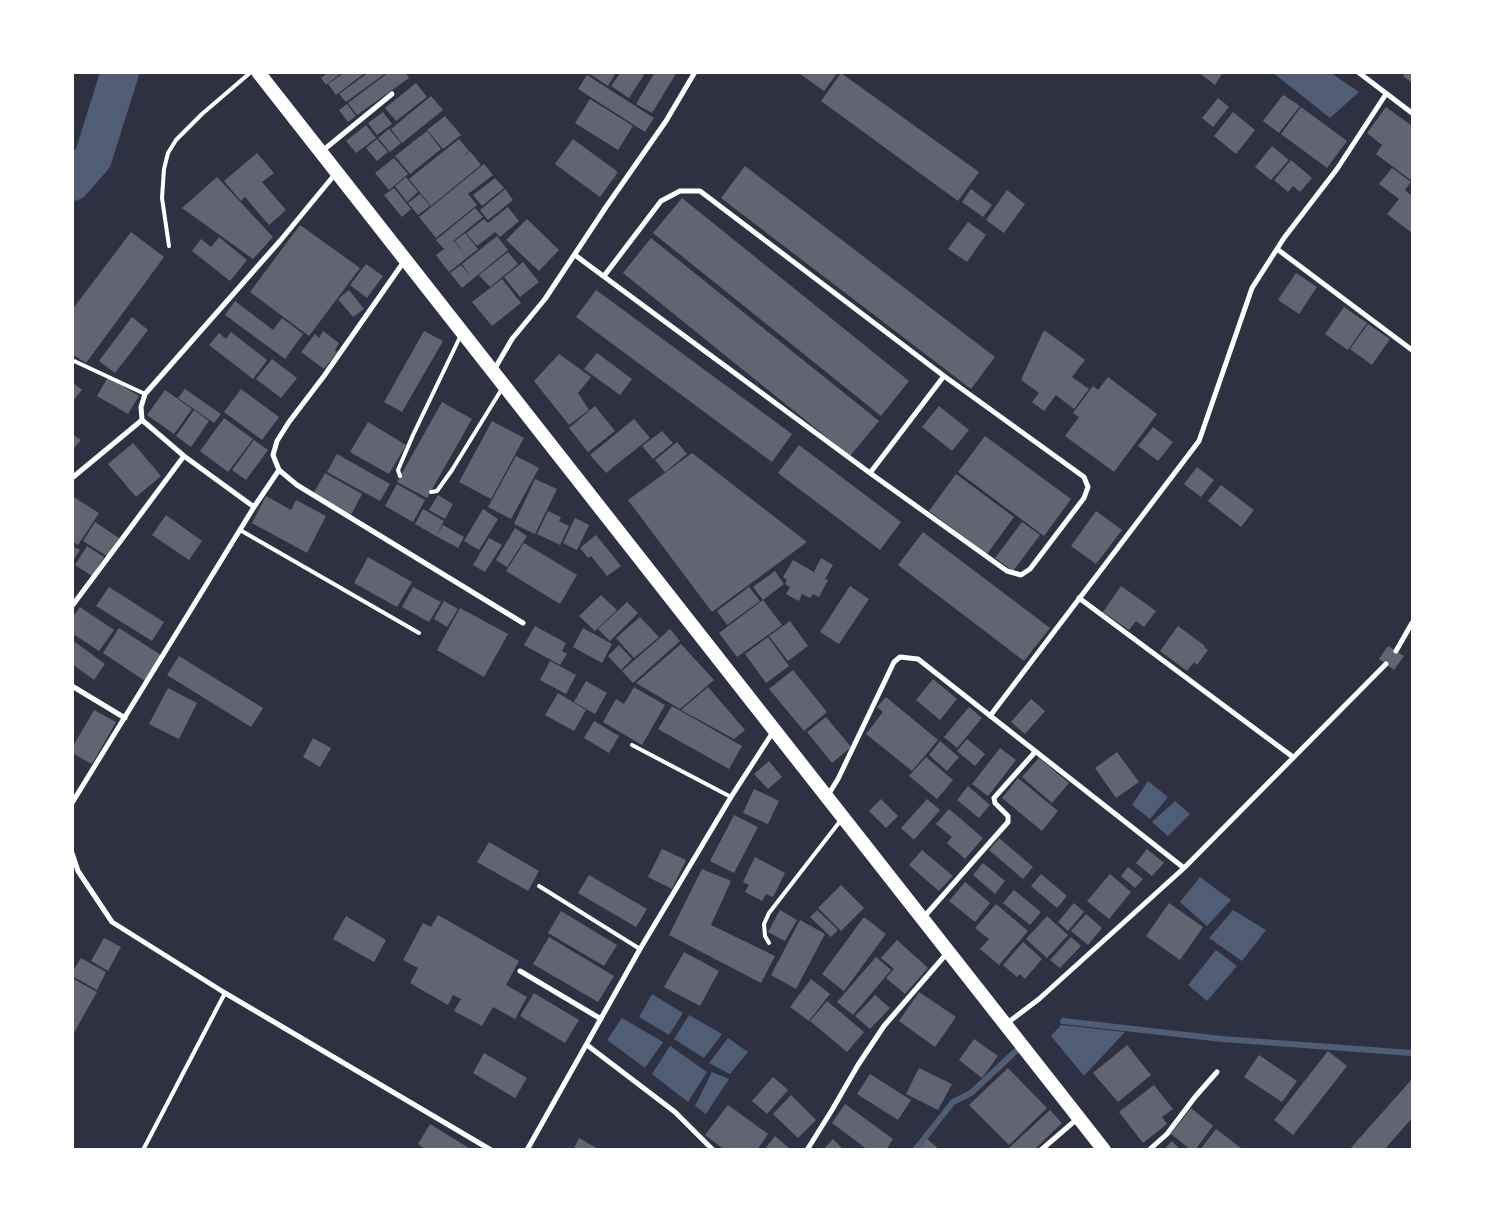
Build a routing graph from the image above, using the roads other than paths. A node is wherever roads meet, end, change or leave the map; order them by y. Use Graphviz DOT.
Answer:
graph roads {
  1 [pos="251,72"];
  2 [pos="258,72"];
  3 [pos="695,72"];
  4 [pos="1358,72"];
  5 [pos="392,94"];
  6 [pos="1386,94"];
  7 [pos="1412,114"];
  8 [pos="321,152"];
  9 [pos="337,172"];
  10 [pos="169,246"];
  11 [pos="1277,249"];
  12 [pos="575,255"];
  13 [pos="406,260"];
  14 [pos="604,276"];
  15 [pos="462,332"];
  16 [pos="1412,350"];
  17 [pos="72,360"];
  18 [pos="493,371"];
  19 [pos="944,376"];
  20 [pos="504,385"];
  21 [pos="146,394"];
  22 [pos="142,420"];
  23 [pos="184,456"];
  24 [pos="279,470"];
  25 [pos="870,473"];
  26 [pos="400,476"];
  27 [pos="72,478"];
  28 [pos="431,492"];
  29 [pos="254,507"];
  30 [pos="240,530"];
  31 [pos="1079,598"];
  32 [pos="72,606"];
  33 [pos="523,623"];
  34 [pos="1412,623"];
  35 [pos="419,633"];
  36 [pos="1396,651"];
  37 [pos="1386,664"];
  38 [pos="72,686"];
  39 [pos="990,716"];
  40 [pos="125,718"];
  41 [pos="774,730"];
  42 [pos="632,745"];
  43 [pos="1035,752"];
  44 [pos="1293,757"];
  45 [pos="827,796"];
  46 [pos="731,797"];
  47 [pos="72,803"];
  48 [pos="843,817"];
  49 [pos="72,852"];
  50 [pos="1184,868"];
  51 [pos="539,886"];
  52 [pos="922,918"];
  53 [pos="769,943"];
  54 [pos="640,949"];
  55 [pos="948,951"];
  56 [pos="520,971"];
  57 [pos="225,993"];
  58 [pos="601,1019"];
  59 [pos="1006,1024"];
  60 [pos="587,1045"];
  61 [pos="1217,1072"];
  62 [pos="1079,1117"];
  63 [pos="143,1150"];
  64 [pos="491,1150"];
  65 [pos="527,1150"];
  66 [pos="713,1150"];
  67 [pos="807,1150"];
  68 [pos="1041,1150"];
  69 [pos="1104,1150"];
  70 [pos="1149,1150"];
  1 -- 10 [label="lane"];
  2 -- 8 [label="highway"];
  3 -- 12 [label="street"];
  4 -- 6 [label="street"];
  5 -- 8 [label="street"];
  6 -- 7 [label="street"];
  6 -- 11 [label="street"];
  8 -- 9 [label="highway"];
  9 -- 13 [label="highway"];
  9 -- 21 [label="street"];
  11 -- 16 [label="street"];
  11 -- 31 [label="street"];
  12 -- 14 [label="street"];
  12 -- 18 [label="street"];
  13 -- 15 [label="highway"];
  13 -- 24 [label="street"];
  14 -- 19 [label="street"];
  14 -- 25 [label="street"];
  15 -- 18 [label="highway"];
  15 -- 26 [label="lane"];
  17 -- 21 [label="lane"];
  18 -- 20 [label="highway"];
  19 -- 25 [label="street"];
  19 -- 25 [label="street"];
  20 -- 28 [label="lane"];
  20 -- 41 [label="highway"];
  21 -- 22 [label="street"];
  22 -- 23 [label="street"];
  22 -- 27 [label="street"];
  23 -- 29 [label="street"];
  23 -- 32 [label="street"];
  24 -- 29 [label="street"];
  24 -- 33 [label="street"];
  29 -- 30 [label="street"];
  30 -- 35 [label="lane"];
  30 -- 40 [label="street"];
  31 -- 39 [label="street"];
  31 -- 44 [label="street"];
  34 -- 36 [label="street"];
  37 -- 44 [label="street"];
  38 -- 40 [label="street"];
  39 -- 43 [label="street"];
  39 -- 45 [label="street"];
  40 -- 47 [label="street"];
  41 -- 45 [label="highway"];
  41 -- 46 [label="street"];
  42 -- 46 [label="lane"];
  43 -- 50 [label="street"];
  43 -- 52 [label="street"];
  44 -- 50 [label="street"];
  45 -- 48 [label="highway"];
  46 -- 54 [label="street"];
  48 -- 52 [label="highway"];
  48 -- 53 [label="lane"];
  49 -- 57 [label="street"];
  50 -- 59 [label="street"];
  51 -- 54 [label="lane"];
  52 -- 55 [label="highway"];
  54 -- 58 [label="street"];
  55 -- 59 [label="highway"];
  55 -- 67 [label="street"];
  56 -- 58 [label="street"];
  57 -- 63 [label="lane"];
  57 -- 64 [label="street"];
  58 -- 60 [label="street"];
  59 -- 62 [label="highway"];
  60 -- 65 [label="street"];
  60 -- 66 [label="street"];
  61 -- 70 [label="street"];
  62 -- 68 [label="street"];
  62 -- 69 [label="highway"];
}
